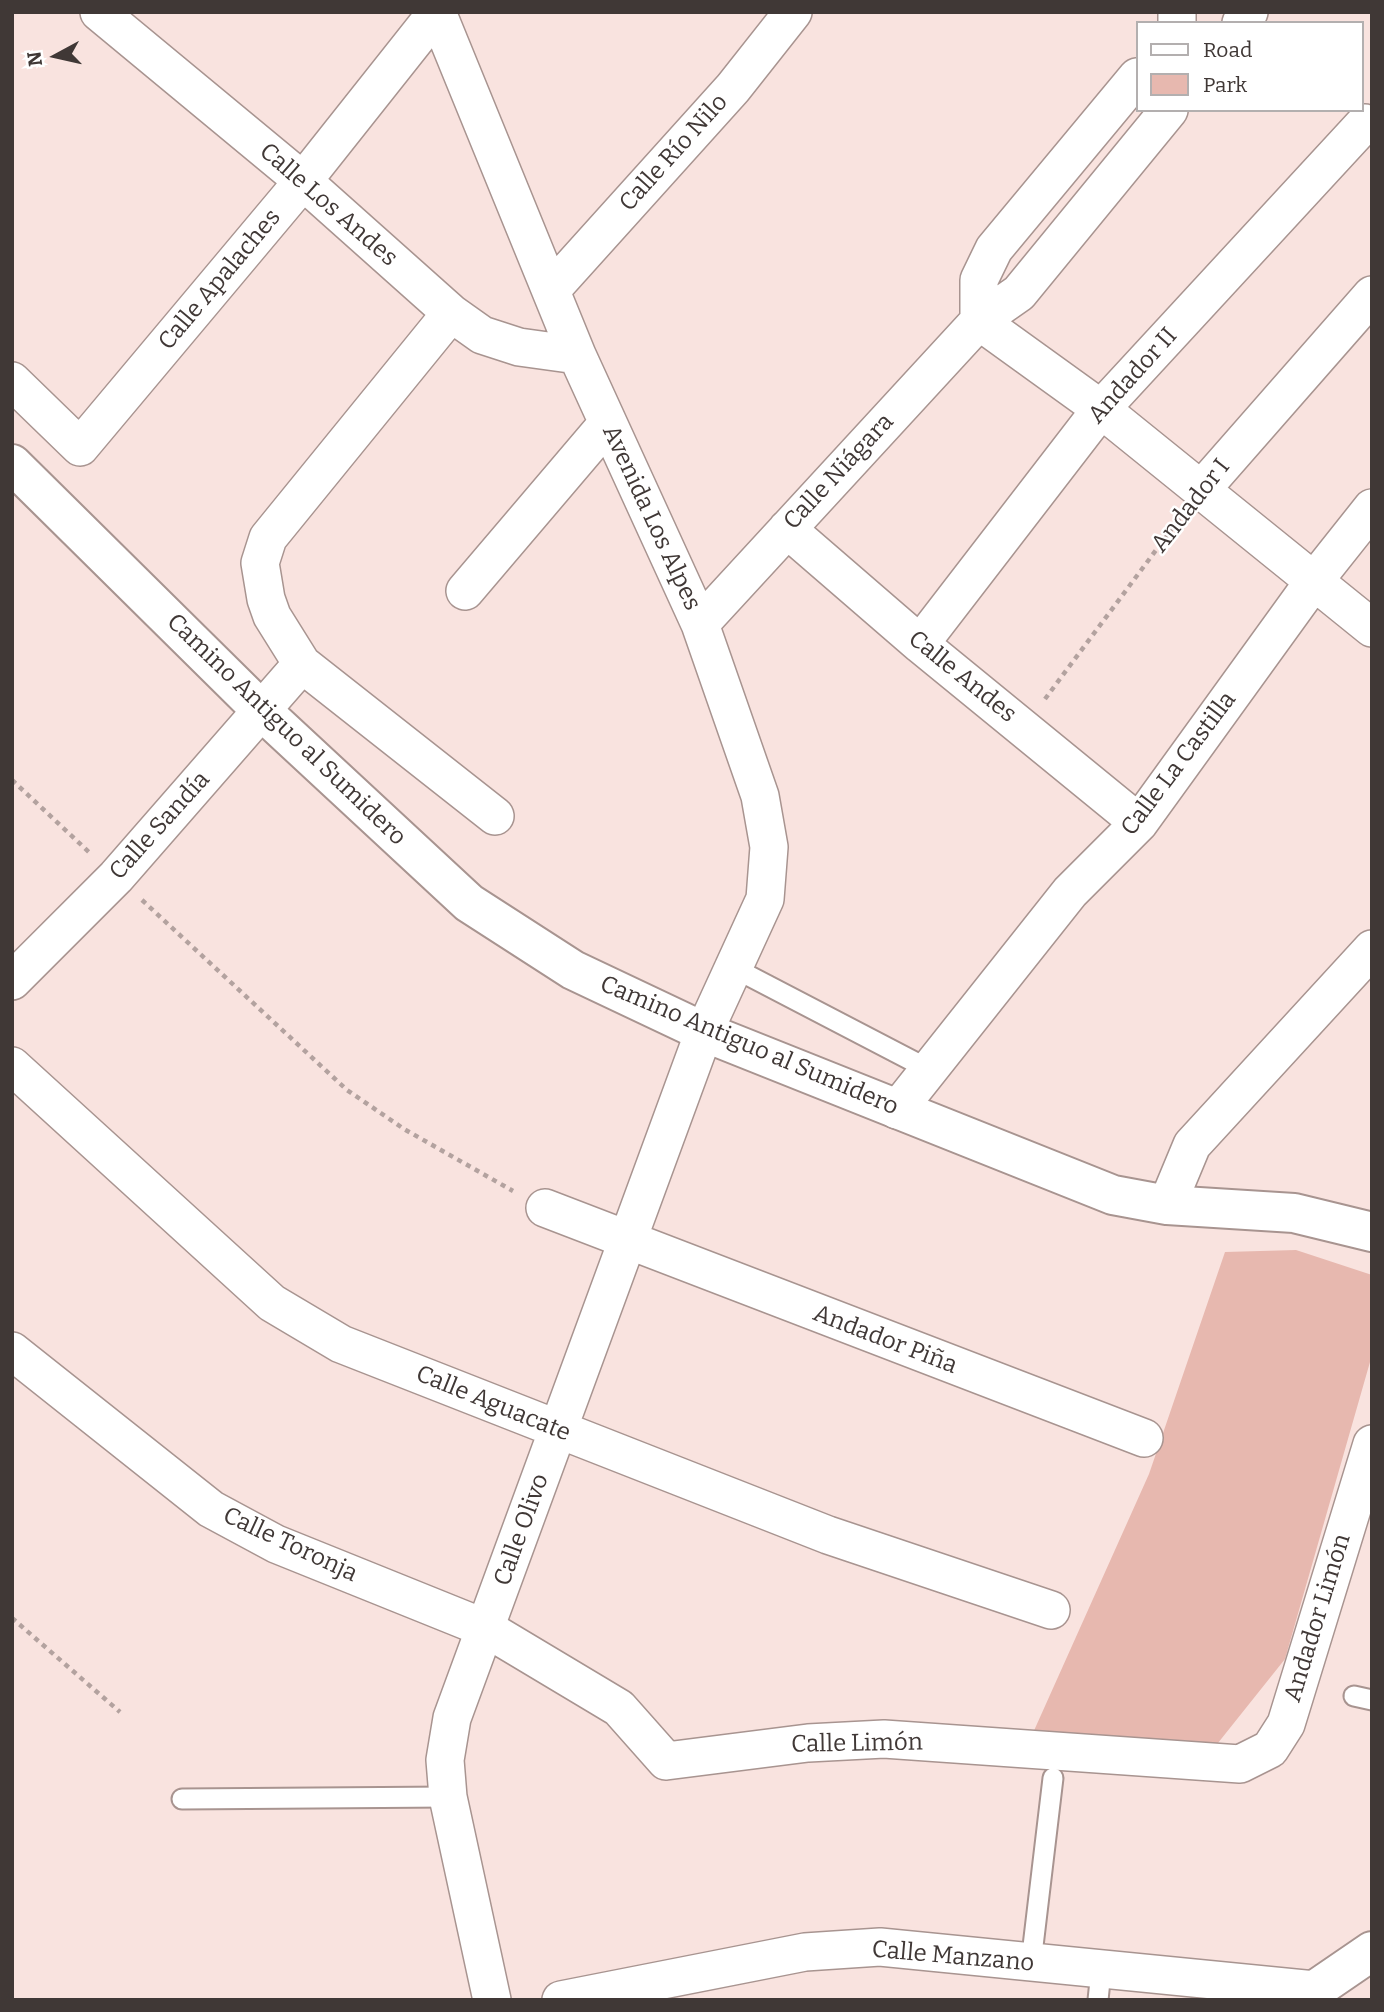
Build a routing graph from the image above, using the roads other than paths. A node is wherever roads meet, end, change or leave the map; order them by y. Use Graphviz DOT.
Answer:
graph roads {
  1 [pos="99,12"];
  2 [pos="437,12"];
  3 [pos="793,12"];
  4 [pos="1136,78"];
  5 [pos="1167,112"];
  6 [pos="1362,121"];
  7 [pos="303,181"];
  8 [pos="551,290"];
  9 [pos="1372,295"];
  10 [pos="451,313"];
  11 [pos="979,321"];
  12 [pos="577,355"];
  13 [pos="12,381"];
  14 [pos="1101,409"];
  15 [pos="607,424"];
  16 [pos="12,464"];
  17 [pos="1201,490"];
  18 [pos="1372,508"];
  19 [pos="787,529"];
  20 [pos="1314,582"];
  21 [pos="465,591"];
  22 [pos="699,624"];
  23 [pos="1372,628"];
  24 [pos="920,644"];
  25 [pos="302,664"];
  26 [pos="262,711"];
  27 [pos="495,816"];
  28 [pos="1139,822"];
  29 [pos="1372,949"];
  30 [pos="734,968"];
  31 [pos="12,981"];
  32 [pos="704,1032"];
  33 [pos="12,1066"];
  34 [pos="928,1069"];
  35 [pos="897,1110"];
  36 [pos="1167,1205"];
  37 [pos="545,1208"];
  38 [pos="1372,1233"];
  39 [pos="626,1242"];
  40 [pos="12,1351"];
  41 [pos="558,1430"];
  42 [pos="1144,1438"];
  43 [pos="1372,1444"];
  44 [pos="1051,1610"];
  45 [pos="487,1629"];
  46 [pos="1270,1749"];
  47 [pos="1053,1778"];
  48 [pos="449,1797"];
  49 [pos="182,1798"];
  50 [pos="1372,1951"];
  51 [pos="1031,1963"];
  52 [pos="1099,1985"];
  53 [pos="1331,1995"];
  54 [pos="492,2000"];
  55 [pos="561,2000"];
  1 -- 7 [label="street, Calle Los Andes"];
  2 -- 7 [label="street, Calle Apalaches"];
  2 -- 8 [label="street, Avenida Los Alpes"];
  3 -- 8 [label="street, Calle Río Nilo"];
  4 -- 11 [label="street"];
  5 -- 11 [label="street, Calle Niágara"];
  6 -- 14 [label="street, Andador II"];
  7 -- 10 [label="street, Calle Los Andes"];
  7 -- 13 [label="street, Calle Apalaches"];
  8 -- 12 [label="street, Avenida Los Alpes"];
  9 -- 17 [label="street, Andador I"];
  10 -- 12 [label="street, Calle Los Andes"];
  10 -- 25 [label="street"];
  11 -- 14 [label="street"];
  11 -- 19 [label="street, Calle Niágara"];
  12 -- 15 [label="street, Avenida Los Alpes"];
  14 -- 17 [label="street"];
  14 -- 24 [label="street, Andador II"];
  15 -- 21 [label="street"];
  15 -- 22 [label="street, Avenida Los Alpes"];
  16 -- 26 [label="main road, Camino Antiguo al Sumidero"];
  17 -- 20 [label="street"];
  18 -- 20 [label="street, Calle La Castilla"];
  19 -- 22 [label="street, Calle Niágara"];
  19 -- 24 [label="street, Calle Andes"];
  20 -- 23 [label="street"];
  20 -- 28 [label="street, Calle La Castilla"];
  22 -- 30 [label="street, Avenida Los Alpes"];
  24 -- 28 [label="street, Calle Andes"];
  25 -- 26 [label="street, Calle Sandía"];
  25 -- 27 [label="street"];
  26 -- 31 [label="street, Calle Sandía"];
  26 -- 32 [label="main road, Camino Antiguo al Sumidero"];
  28 -- 34 [label="street, Calle La Castilla"];
  29 -- 36 [label="street"];
  30 -- 32 [label="street, Avenida Los Alpes"];
  30 -- 34 [label="lane"];
  32 -- 35 [label="main road, Camino Antiguo al Sumidero"];
  32 -- 39 [label="street, Calle Olivo"];
  33 -- 41 [label="street, Calle Aguacate"];
  34 -- 35 [label="street, Calle La Castilla"];
  35 -- 36 [label="main road, Camino Antiguo al Sumidero"];
  36 -- 38 [label="main road, Camino Antiguo al Sumidero"];
  37 -- 39 [label="street, Andador Piña"];
  39 -- 41 [label="street, Calle Olivo"];
  39 -- 42 [label="street, Andador Piña"];
  40 -- 45 [label="street, Calle Toronja"];
  41 -- 44 [label="street, Calle Aguacate"];
  41 -- 45 [label="street, Calle Olivo"];
  43 -- 46 [label="street, Andador Limón"];
  45 -- 46 [label="street, Calle Limón"];
  45 -- 48 [label="street, Calle Olivo"];
  47 -- 51 [label="lane"];
  48 -- 49 [label="lane"];
  48 -- 54 [label="street, Calle Olivo"];
  50 -- 53 [label="main road"];
  51 -- 52 [label="street, Calle Manzano"];
  51 -- 55 [label="street, Calle Manzano"];
  52 -- 53 [label="street, Calle Manzano"];
}
